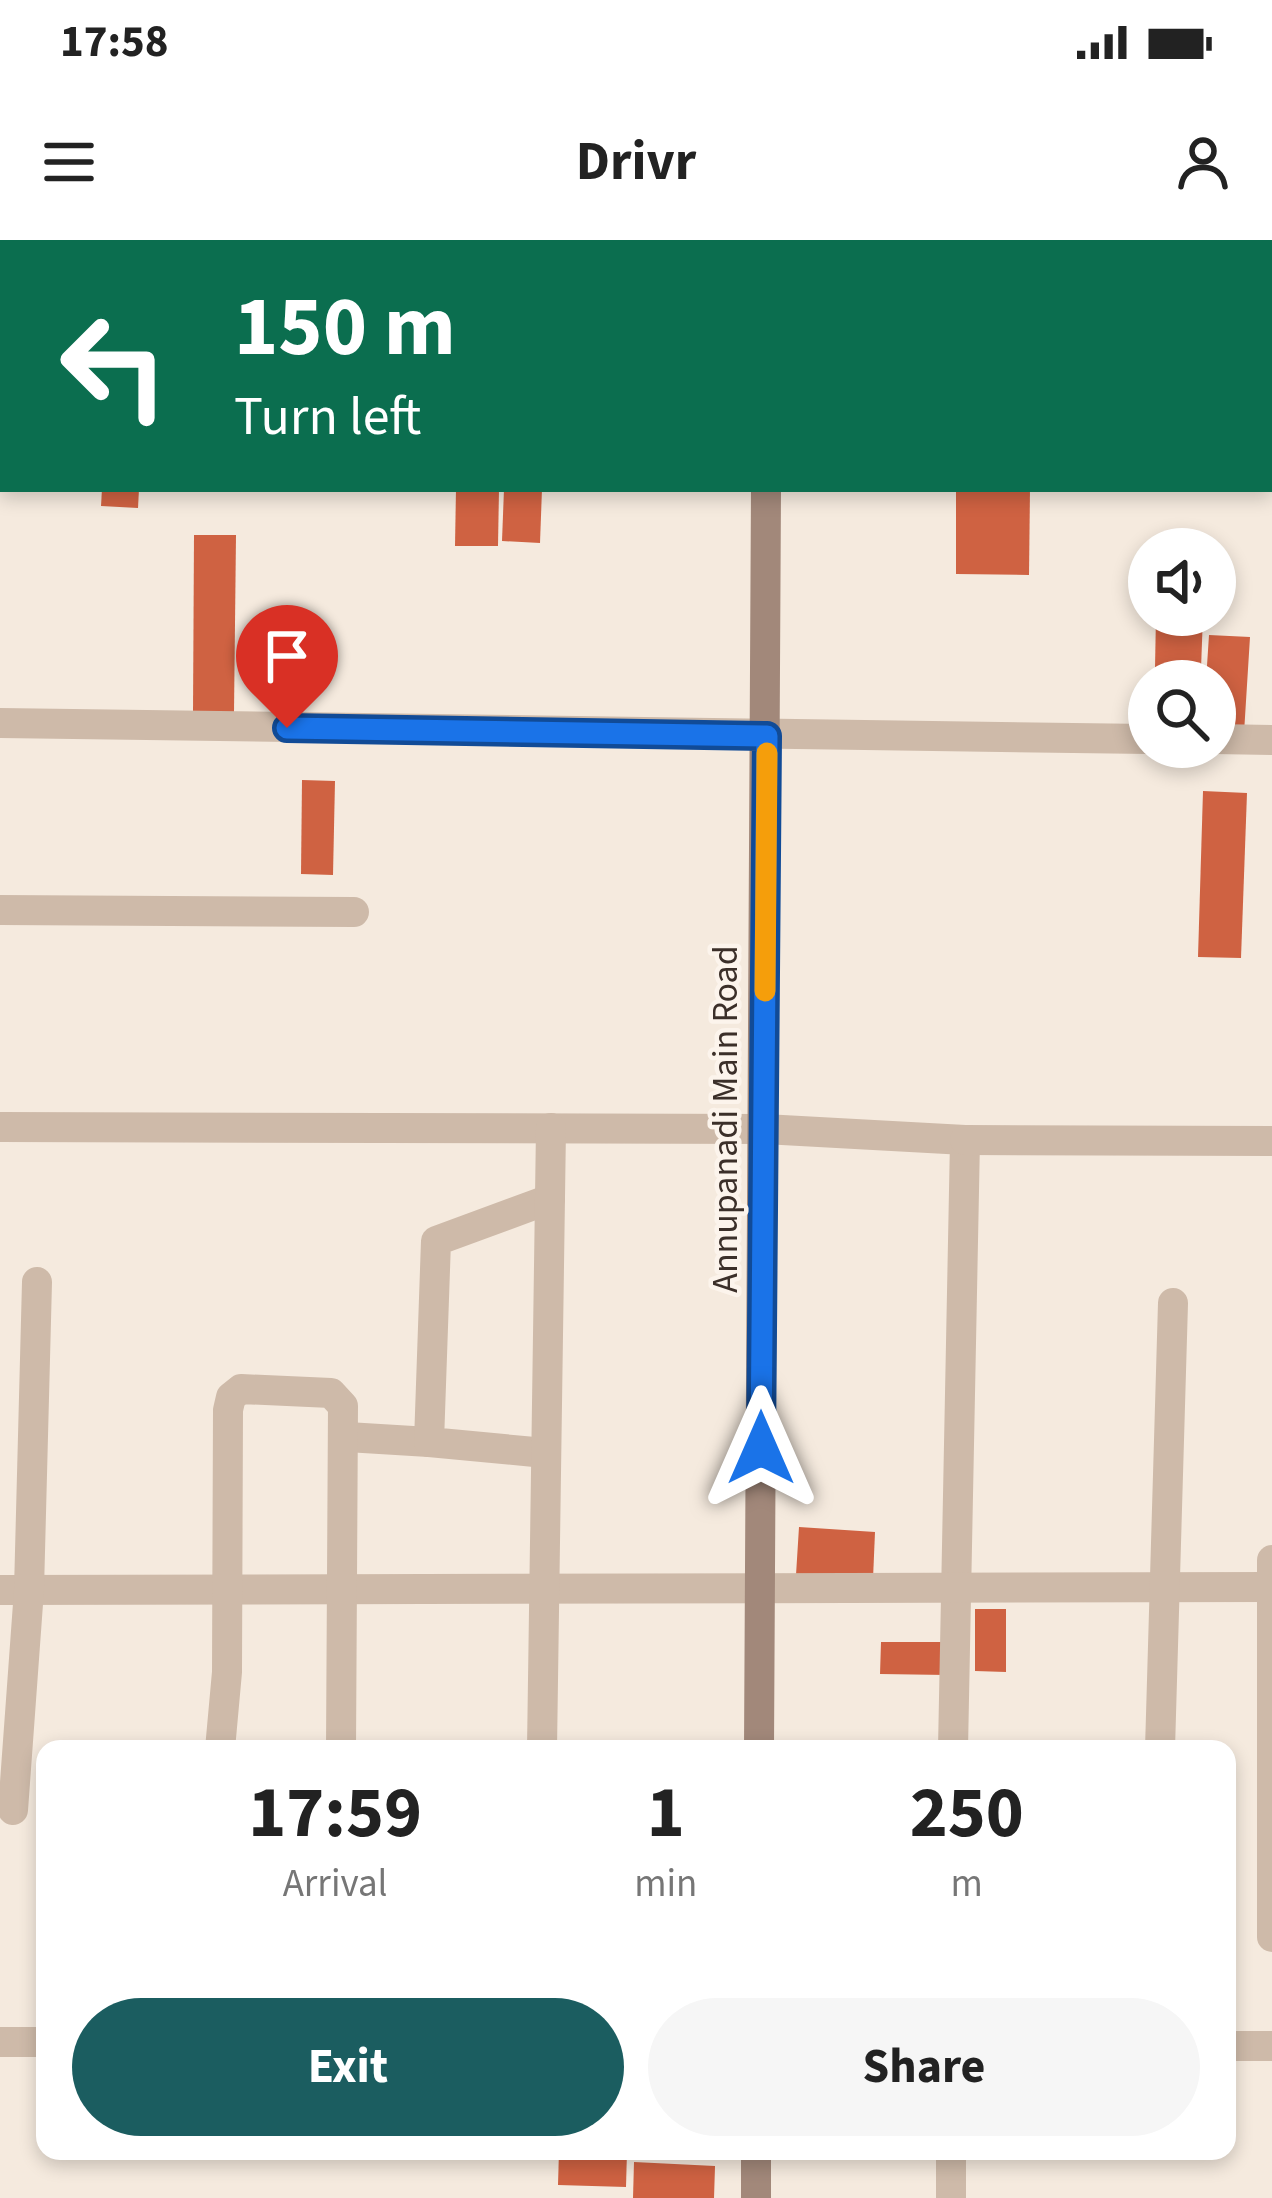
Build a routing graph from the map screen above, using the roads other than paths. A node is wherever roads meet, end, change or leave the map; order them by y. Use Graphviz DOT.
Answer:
graph roads {
  1 [pos="766,492"];
  2 [pos="0,723"];
  3 [pos="767,736"];
  4 [pos="1128,739"];
  5 [pos="1236,739"];
  6 [pos="1272,740"];
  7 [pos="0,910"];
  8 [pos="354,913"];
  9 [pos="0,1127"];
  10 [pos="551,1129"];
  11 [pos="764,1129"];
  12 [pos="964,1140"];
  13 [pos="1272,1141"];
  14 [pos="550,1199"];
  15 [pos="38,1282"];
  16 [pos="1174,1304"];
  17 [pos="347,1437"];
  18 [pos="429,1442"];
  19 [pos="545,1453"];
  20 [pos="1272,1560"];
  21 [pos="760,1585"];
  22 [pos="343,1586"];
  23 [pos="542,1586"];
  24 [pos="954,1586"];
  25 [pos="1166,1586"];
  26 [pos="227,1587"];
  27 [pos="1271,1587"];
  28 [pos="15,1590"];
  29 [pos="220,1740"];
  30 [pos="341,1740"];
  31 [pos="542,1740"];
  32 [pos="759,1740"];
  33 [pos="953,1740"];
  34 [pos="1160,1740"];
  35 [pos="13,1810"];
  36 [pos="1272,1937"];
  37 [pos="0,2042"];
  38 [pos="36,2042"];
  39 [pos="1236,2046"];
  40 [pos="1272,2046"];
  41 [pos="756,2160"];
  42 [pos="951,2160"];
  43 [pos="756,2198"];
  44 [pos="951,2198"];
  1 -- 3 [label="street, Annupanadi Main Road"];
  2 -- 3 [label="street"];
  3 -- 4 [label="street"];
  3 -- 11 [label="street, Annupanadi Main Road"];
  5 -- 6 [label="street"];
  7 -- 8 [label="street"];
  9 -- 10 [label="street"];
  10 -- 11 [label="street"];
  10 -- 14 [label="street"];
  11 -- 12 [label="street"];
  11 -- 21 [label="street, Annupanadi Main Road"];
  12 -- 13 [label="street"];
  12 -- 24 [label="street"];
  14 -- 18 [label="street"];
  14 -- 19 [label="street"];
  15 -- 28 [label="street"];
  16 -- 25 [label="street"];
  17 -- 18 [label="street"];
  17 -- 22 [label="street"];
  17 -- 26 [label="street"];
  18 -- 19 [label="street"];
  19 -- 23 [label="street"];
  20 -- 27 [label="street"];
  21 -- 23 [label="street"];
  21 -- 24 [label="street"];
  21 -- 32 [label="street, Annupanadi Main Road"];
  22 -- 23 [label="street"];
  22 -- 26 [label="street"];
  22 -- 30 [label="street"];
  23 -- 31 [label="street"];
  24 -- 25 [label="street"];
  24 -- 33 [label="street"];
  25 -- 27 [label="street"];
  25 -- 34 [label="street"];
  26 -- 28 [label="street"];
  26 -- 29 [label="street"];
  27 -- 36 [label="street"];
  28 -- 35 [label="street"];
  37 -- 38 [label="street"];
  39 -- 40 [label="street"];
  41 -- 43 [label="street"];
  42 -- 44 [label="street"];
}
